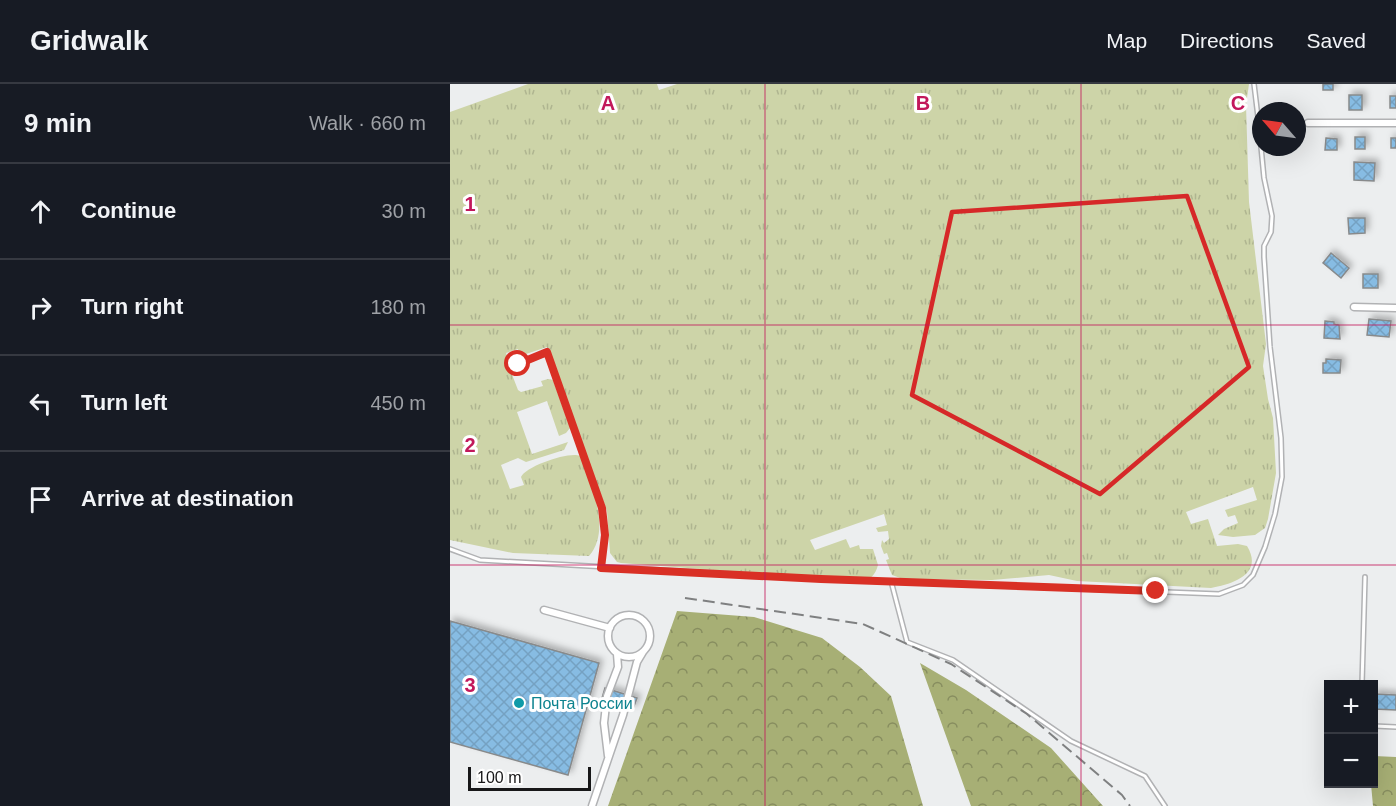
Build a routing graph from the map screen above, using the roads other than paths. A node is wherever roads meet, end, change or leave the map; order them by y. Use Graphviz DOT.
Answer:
graph roads {
  1 [pos="1254,84"];
  2 [pos="1256,102"];
  3 [pos="1308,123"];
  4 [pos="1396,123"];
  5 [pos="1262,156"];
  6 [pos="1354,307"];
  7 [pos="1396,308"];
  8 [pos="518,364"];
  9 [pos="450,549"];
  10 [pos="601,568"];
  11 [pos="1365,578"];
  12 [pos="891,581"];
  13 [pos="544,610"];
  14 [pos="610,628"];
  15 [pos="643,652"];
  16 [pos="617,654"];
  17 [pos="1362,680"];
  18 [pos="1378,726"];
  19 [pos="1396,727"];
  20 [pos="608,759"];
  21 [pos="592,806"];
  22 [pos="1165,806"];
  1 -- 2 [label="lane"];
  3 -- 4 [label="street"];
  5 -- 12 [label="lane"];
  6 -- 7 [label="street"];
  8 -- 10 [label="lane"];
  9 -- 10 [label="lane"];
  10 -- 12 [label="lane"];
  11 -- 17 [label="lane"];
  12 -- 22 [label="lane"];
  13 -- 14 [label="street"];
  14 -- 15 [label="street"];
  14 -- 16 [label="street"];
  15 -- 16 [label="street"];
  15 -- 20 [label="street"];
  16 -- 20 [label="street"];
  18 -- 19 [label="lane"];
  20 -- 21 [label="street"];
}
